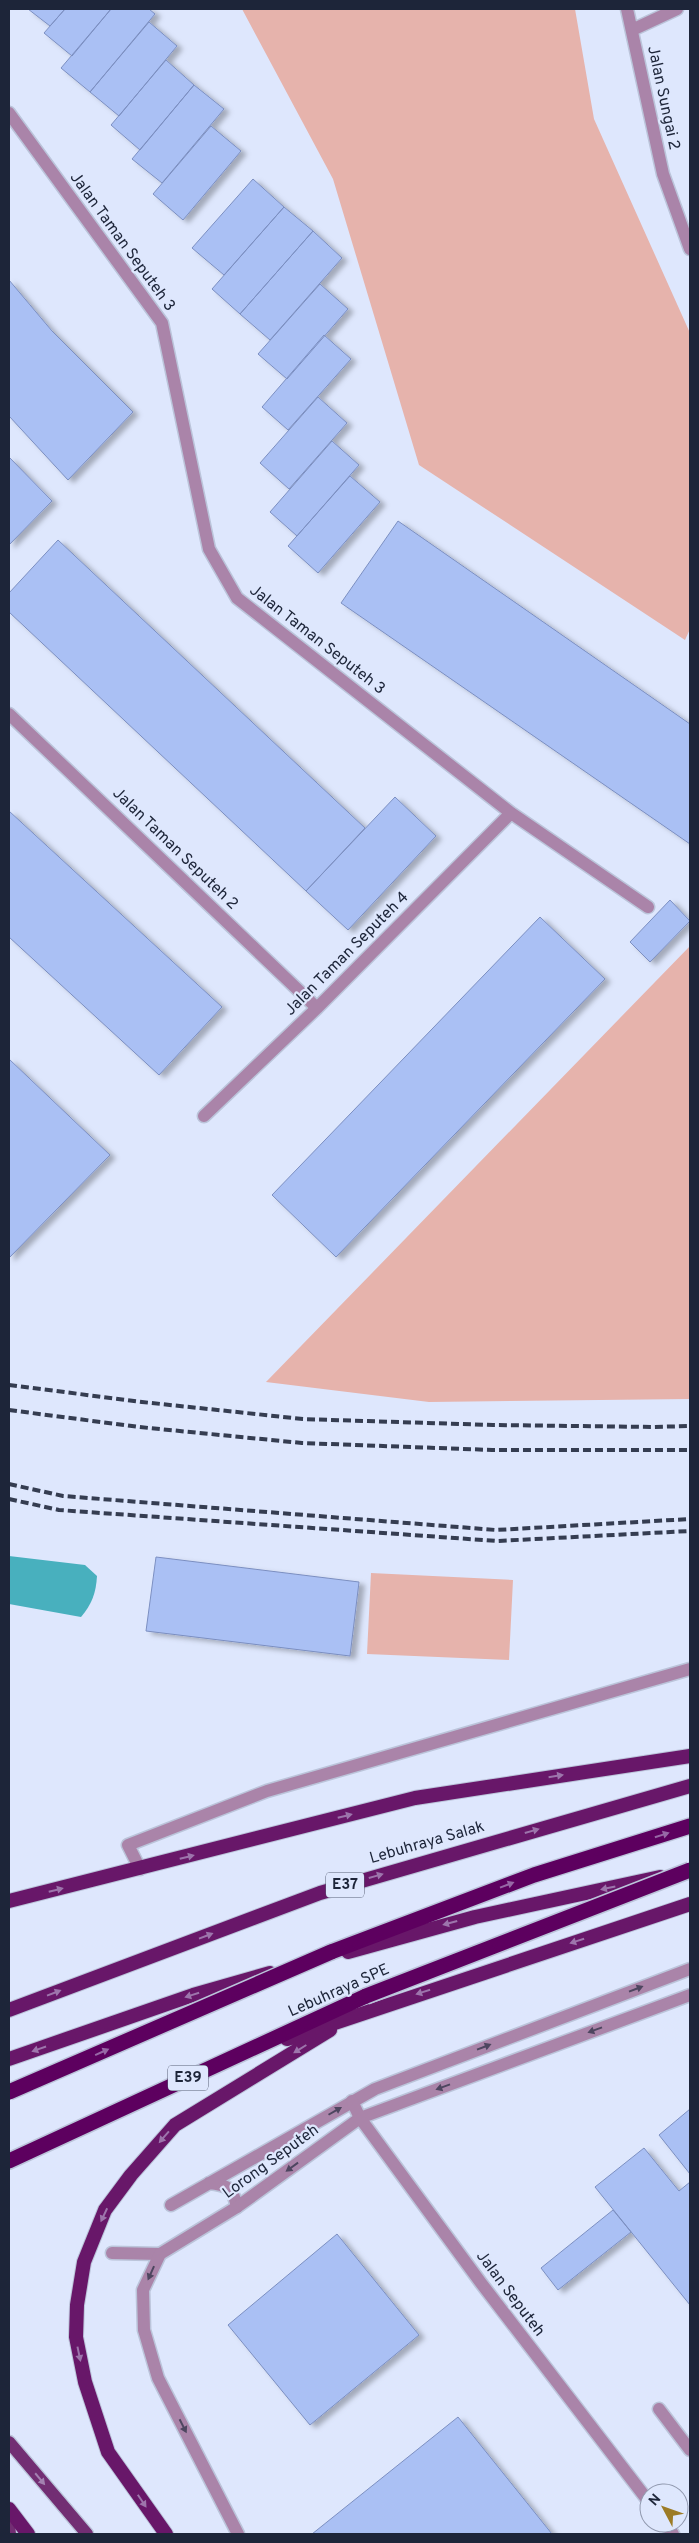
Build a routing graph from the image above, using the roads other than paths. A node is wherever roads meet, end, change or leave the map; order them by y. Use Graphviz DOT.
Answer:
graph roads {
  1 [pos="627,9"];
  2 [pos="677,9"];
  3 [pos="632,30"];
  4 [pos="9,113"];
  5 [pos="690,249"];
  6 [pos="9,714"];
  7 [pos="511,813"];
  8 [pos="648,907"];
  9 [pos="317,1008"];
  10 [pos="204,1116"];
  11 [pos="690,1669"];
  12 [pos="690,1756"];
  13 [pos="690,1786"];
  14 [pos="690,1826"];
  15 [pos="140,1869"];
  16 [pos="690,1870"];
  17 [pos="9,1901"];
  18 [pos="690,1904"];
  19 [pos="690,1969"];
  20 [pos="690,1995"];
  21 [pos="9,2010"];
  22 [pos="356,2014"];
  23 [pos="9,2059"];
  24 [pos="9,2092"];
  25 [pos="352,2101"];
  26 [pos="360,2118"];
  27 [pos="9,2161"];
  28 [pos="9,2165"];
  29 [pos="209,2183"];
  30 [pos="171,2205"];
  31 [pos="236,2207"];
  32 [pos="112,2253"];
  33 [pos="160,2254"];
  34 [pos="659,2409"];
  35 [pos="9,2442"];
  36 [pos="690,2450"];
  37 [pos="639,2489"];
  38 [pos="9,2509"];
  39 [pos="9,2525"];
  40 [pos="10,2534"];
  41 [pos="28,2534"];
  42 [pos="87,2534"];
  43 [pos="166,2534"];
  44 [pos="238,2534"];
  1 -- 3 [label="street, Jalan Sungai 2"];
  2 -- 3 [label="street"];
  3 -- 5 [label="street, Jalan Sungai 2"];
  4 -- 7 [label="street, Jalan Taman Seputeh 3"];
  6 -- 9 [label="street, Jalan Taman Seputeh 2"];
  7 -- 8 [label="street, Jalan Taman Seputeh 3"];
  7 -- 9 [label="street, Jalan Taman Seputeh 4"];
  9 -- 10 [label="street, Jalan Taman Seputeh 4"];
  11 -- 15 [label="street"];
  15 -- 12 [label="highway, one-way"];
  21 -- 13 [label="highway, Lebuhraya Salak / E37, one-way"];
  24 -- 14 [label="highway, one-way, bridge"];
  17 -- 15 [label="highway, one-way"];
  16 -- 23 [label="highway, one-way"];
  16 -- 27 [label="highway, Lebuhraya SPE / E39, bridge"];
  18 -- 22 [label="highway, one-way"];
  25 -- 19 [label="street, one-way"];
  20 -- 26 [label="street, Lorong Seputeh, one-way"];
  22 -- 28 [label="highway"];
  22 -- 43 [label="highway, one-way"];
  25 -- 26 [label="street, Jalan Seputeh"];
  29 -- 25 [label="street, one-way"];
  26 -- 31 [label="street, Lorong Seputeh, one-way"];
  26 -- 37 [label="street, Jalan Seputeh"];
  29 -- 30 [label="street"];
  29 -- 31 [label="street"];
  31 -- 33 [label="street, Lorong Seputeh"];
  32 -- 33 [label="street"];
  33 -- 44 [label="street, one-way"];
  34 -- 36 [label="street"];
  35 -- 42 [label="main road, one-way"];
  38 -- 41 [label="highway"];
  39 -- 40 [label="main road"];
}
